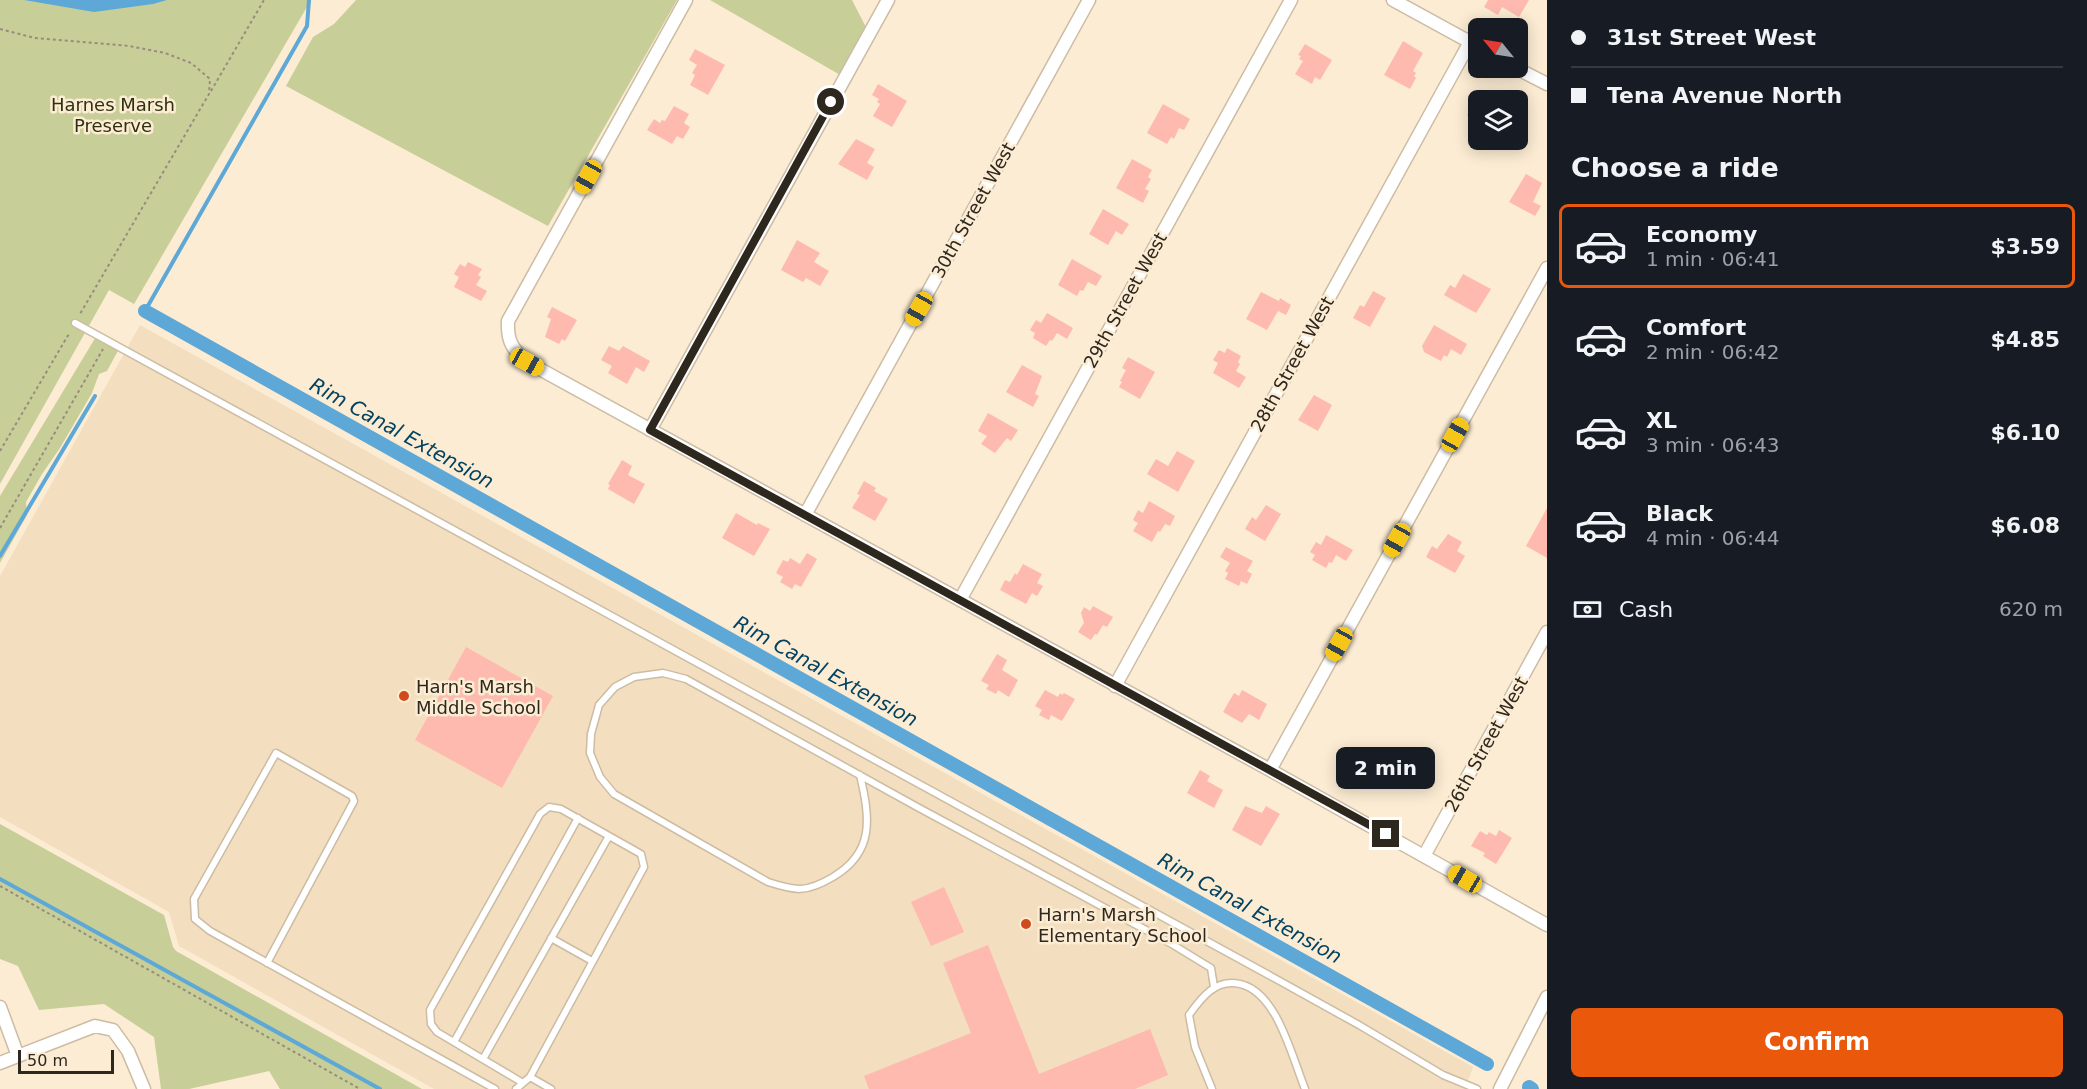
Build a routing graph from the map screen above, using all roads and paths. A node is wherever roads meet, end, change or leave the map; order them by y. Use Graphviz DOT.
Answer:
graph roads {
  1 [pos="264,0"];
  2 [pos="686,0"];
  3 [pos="888,0"];
  4 [pos="1089,0"];
  5 [pos="1291,0"];
  6 [pos="1393,0"];
  7 [pos="0,29"];
  8 [pos="1468,41"];
  9 [pos="1468,55"];
  10 [pos="1528,74"];
  11 [pos="1547,84"];
  12 [pos="209,94"];
  13 [pos="1547,267"];
  14 [pos="75,323"];
  15 [pos="108,341"];
  16 [pos="650,430"];
  17 [pos="0,451"];
  18 [pos="805,515"];
  19 [pos="0,528"];
  20 [pos="960,600"];
  21 [pos="1547,632"];
  22 [pos="1115,686"];
  23 [pos="1270,770"];
  24 [pos="860,776"];
  25 [pos="578,818"];
  26 [pos="609,836"];
  27 [pos="1424,856"];
  28 [pos="0,886"];
  29 [pos="1547,925"];
  30 [pos="551,938"];
  31 [pos="592,962"];
  32 [pos="267,963"];
  33 [pos="1214,987"];
  34 [pos="1547,998"];
  35 [pos="0,1008"];
  36 [pos="454,1042"];
  37 [pos="18,1056"];
  38 [pos="483,1059"];
  39 [pos="0,1063"];
  40 [pos="530,1077"];
  41 [pos="523,1083"];
  42 [pos="144,1089"];
  43 [pos="360,1089"];
  44 [pos="495,1089"];
  45 [pos="516,1089"];
  46 [pos="551,1089"];
  47 [pos="1212,1089"];
  48 [pos="1305,1089"];
  49 [pos="1477,1089"];
  50 [pos="1500,1089"];
  1 -- 12 [label="path"];
  2 -- 16 [label="street"];
  3 -- 16 [label="street"];
  4 -- 18 [label="street, 30th Street West"];
  5 -- 20 [label="street, 29th Street West"];
  6 -- 8 [label="street"];
  7 -- 12 [label="path"];
  9 -- 22 [label="street, 28th Street West"];
  10 -- 11 [label="street"];
  12 -- 14 [label="path"];
  13 -- 23 [label="street"];
  14 -- 15 [label="lane"];
  14 -- 17 [label="path"];
  15 -- 19 [label="path"];
  15 -- 49 [label="lane"];
  16 -- 18 [label="street"];
  18 -- 20 [label="street"];
  20 -- 22 [label="street"];
  21 -- 27 [label="street, 26th Street West"];
  22 -- 23 [label="street"];
  23 -- 27 [label="street"];
  24 -- 24 [label="lane"];
  24 -- 33 [label="lane"];
  25 -- 26 [label="lane"];
  25 -- 36 [label="lane"];
  25 -- 36 [label="lane"];
  26 -- 30 [label="lane"];
  26 -- 31 [label="lane"];
  27 -- 29 [label="street"];
  28 -- 43 [label="path"];
  30 -- 31 [label="lane"];
  30 -- 38 [label="lane"];
  31 -- 40 [label="lane"];
  32 -- 32 [label="lane"];
  32 -- 44 [label="lane"];
  33 -- 47 [label="lane"];
  33 -- 48 [label="lane"];
  34 -- 50 [label="street"];
  35 -- 37 [label="street"];
  36 -- 38 [label="lane"];
  37 -- 39 [label="street"];
  37 -- 42 [label="street"];
  38 -- 41 [label="lane"];
  40 -- 41 [label="lane"];
  40 -- 46 [label="lane"];
  41 -- 45 [label="lane"];
}
